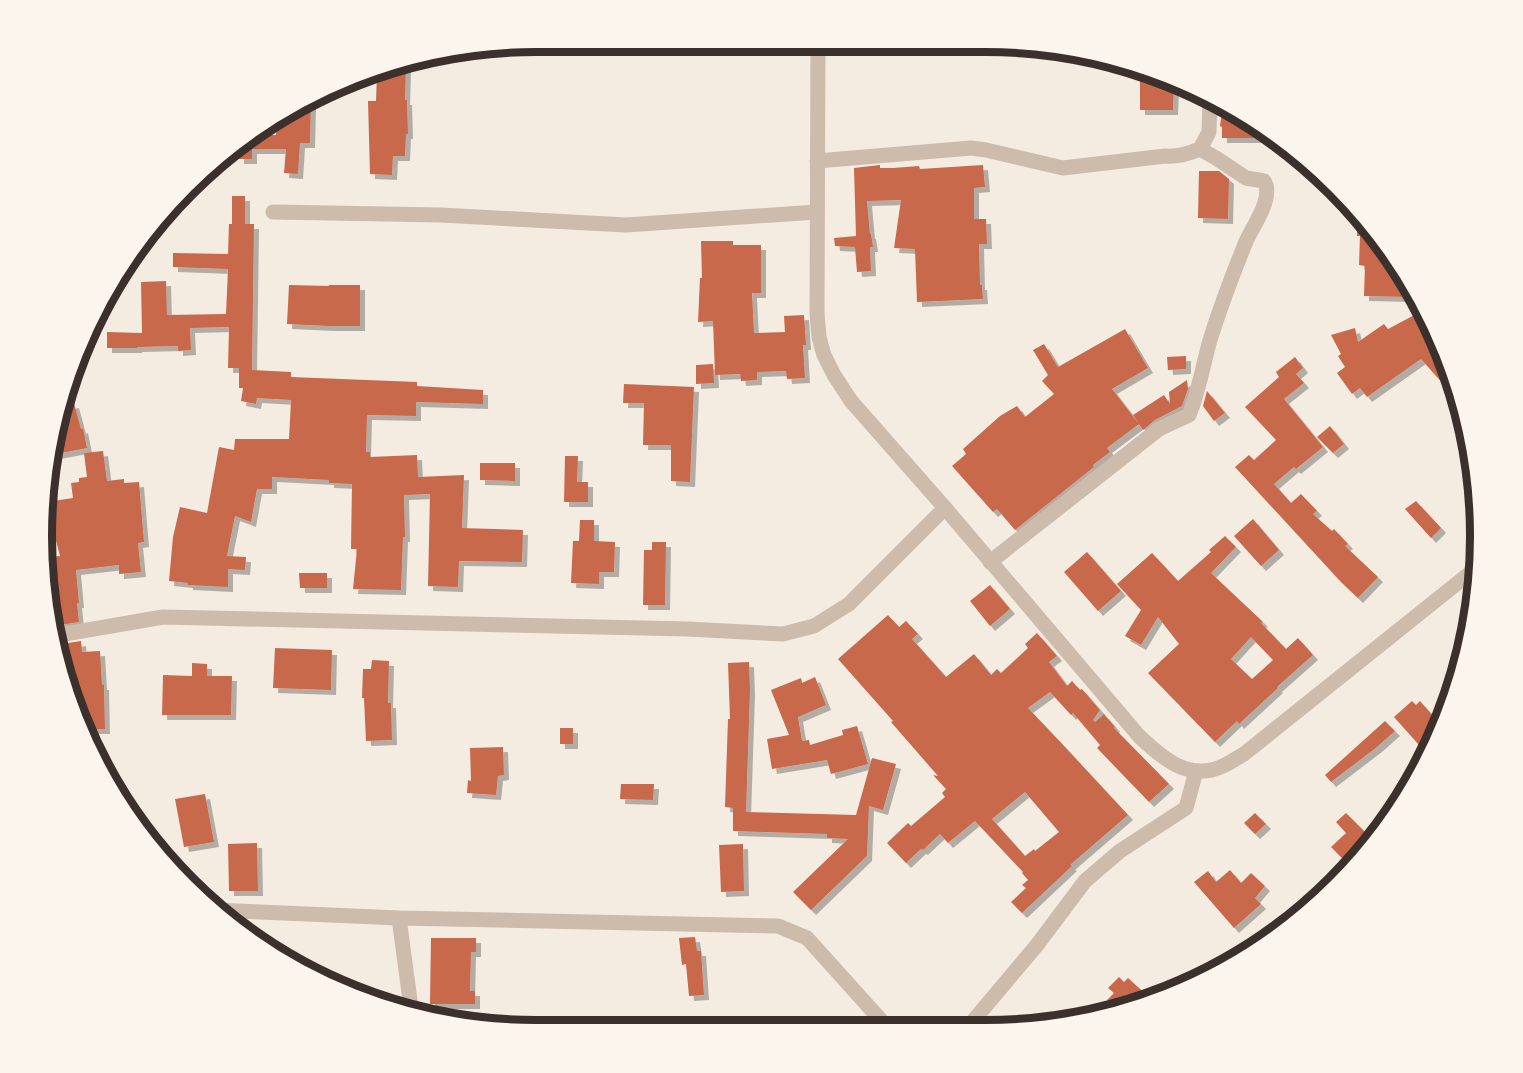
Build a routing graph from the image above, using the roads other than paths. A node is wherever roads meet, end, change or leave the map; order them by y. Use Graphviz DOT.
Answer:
graph roads {
  1 [pos="818,52"];
  2 [pos="1210,107"];
  3 [pos="1200,149"];
  4 [pos="818,161"];
  5 [pos="273,212"];
  6 [pos="817,212"];
  7 [pos="945,508"];
  8 [pos="990,562"];
  9 [pos="1468,574"];
  10 [pos="63,634"];
  11 [pos="1196,771"];
  12 [pos="230,911"];
  13 [pos="399,918"];
  14 [pos="411,1004"];
  15 [pos="881,1020"];
  16 [pos="974,1020"];
  1 -- 4 [label="street"];
  2 -- 3 [label="street"];
  3 -- 4 [label="street"];
  3 -- 8 [label="street"];
  4 -- 6 [label="street"];
  5 -- 6 [label="street"];
  6 -- 7 [label="street"];
  7 -- 8 [label="street"];
  7 -- 10 [label="street"];
  8 -- 11 [label="street"];
  9 -- 11 [label="street"];
  11 -- 16 [label="street"];
  12 -- 13 [label="street"];
  13 -- 14 [label="street"];
  13 -- 15 [label="street"];
}
